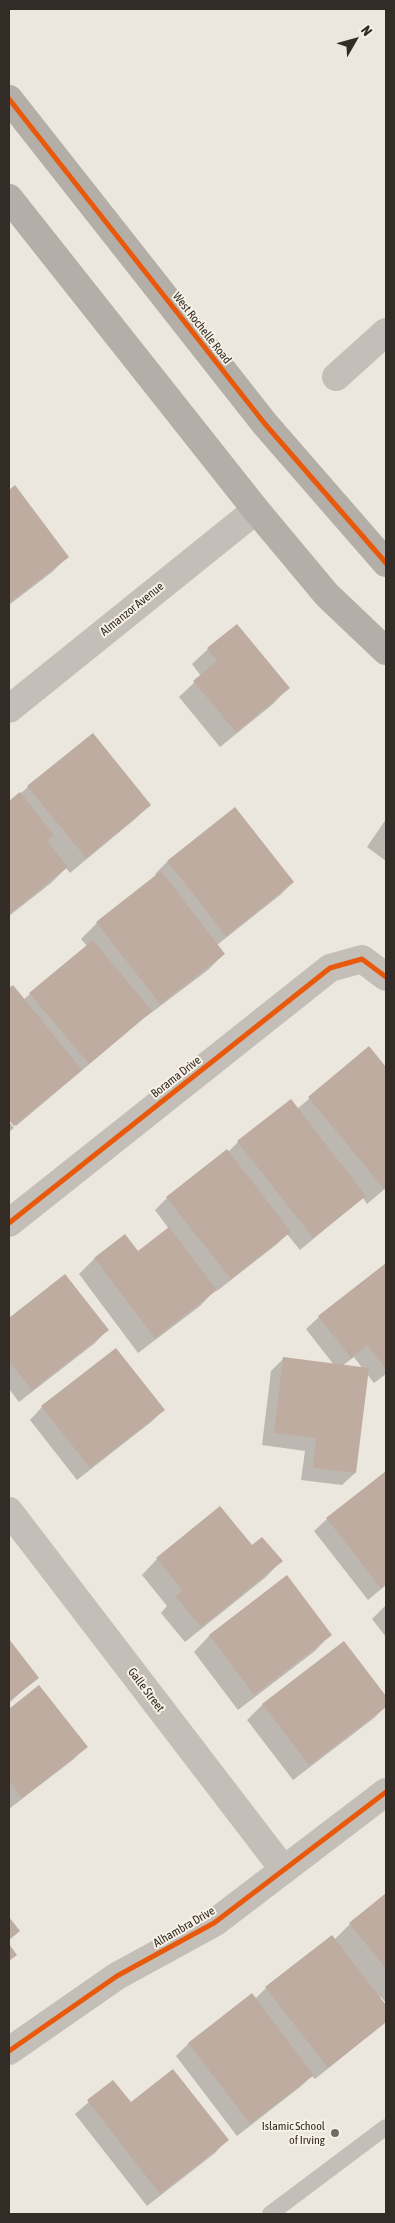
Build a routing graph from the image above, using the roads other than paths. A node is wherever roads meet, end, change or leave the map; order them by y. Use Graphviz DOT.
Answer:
graph roads {
  1 [pos="9,99"];
  2 [pos="9,198"];
  3 [pos="386,332"];
  4 [pos="336,377"];
  5 [pos="256,510"];
  6 [pos="386,563"];
  7 [pos="386,651"];
  8 [pos="9,709"];
  9 [pos="386,977"];
  10 [pos="9,1223"];
  11 [pos="9,1511"];
  12 [pos="386,1792"];
  13 [pos="284,1870"];
  14 [pos="9,2052"];
  15 [pos="386,2128"];
  16 [pos="270,2214"];
  1 -- 6 [label="street, West Rochelle Road"];
  2 -- 5 [label="street"];
  3 -- 4 [label="street"];
  5 -- 7 [label="street"];
  5 -- 8 [label="street, Almanzor Avenue"];
  9 -- 10 [label="street, Borama Drive"];
  11 -- 13 [label="street, Galle Street"];
  12 -- 13 [label="street, Alhambra Drive"];
  13 -- 14 [label="street, Alhambra Drive"];
  15 -- 16 [label="lane"];
}
